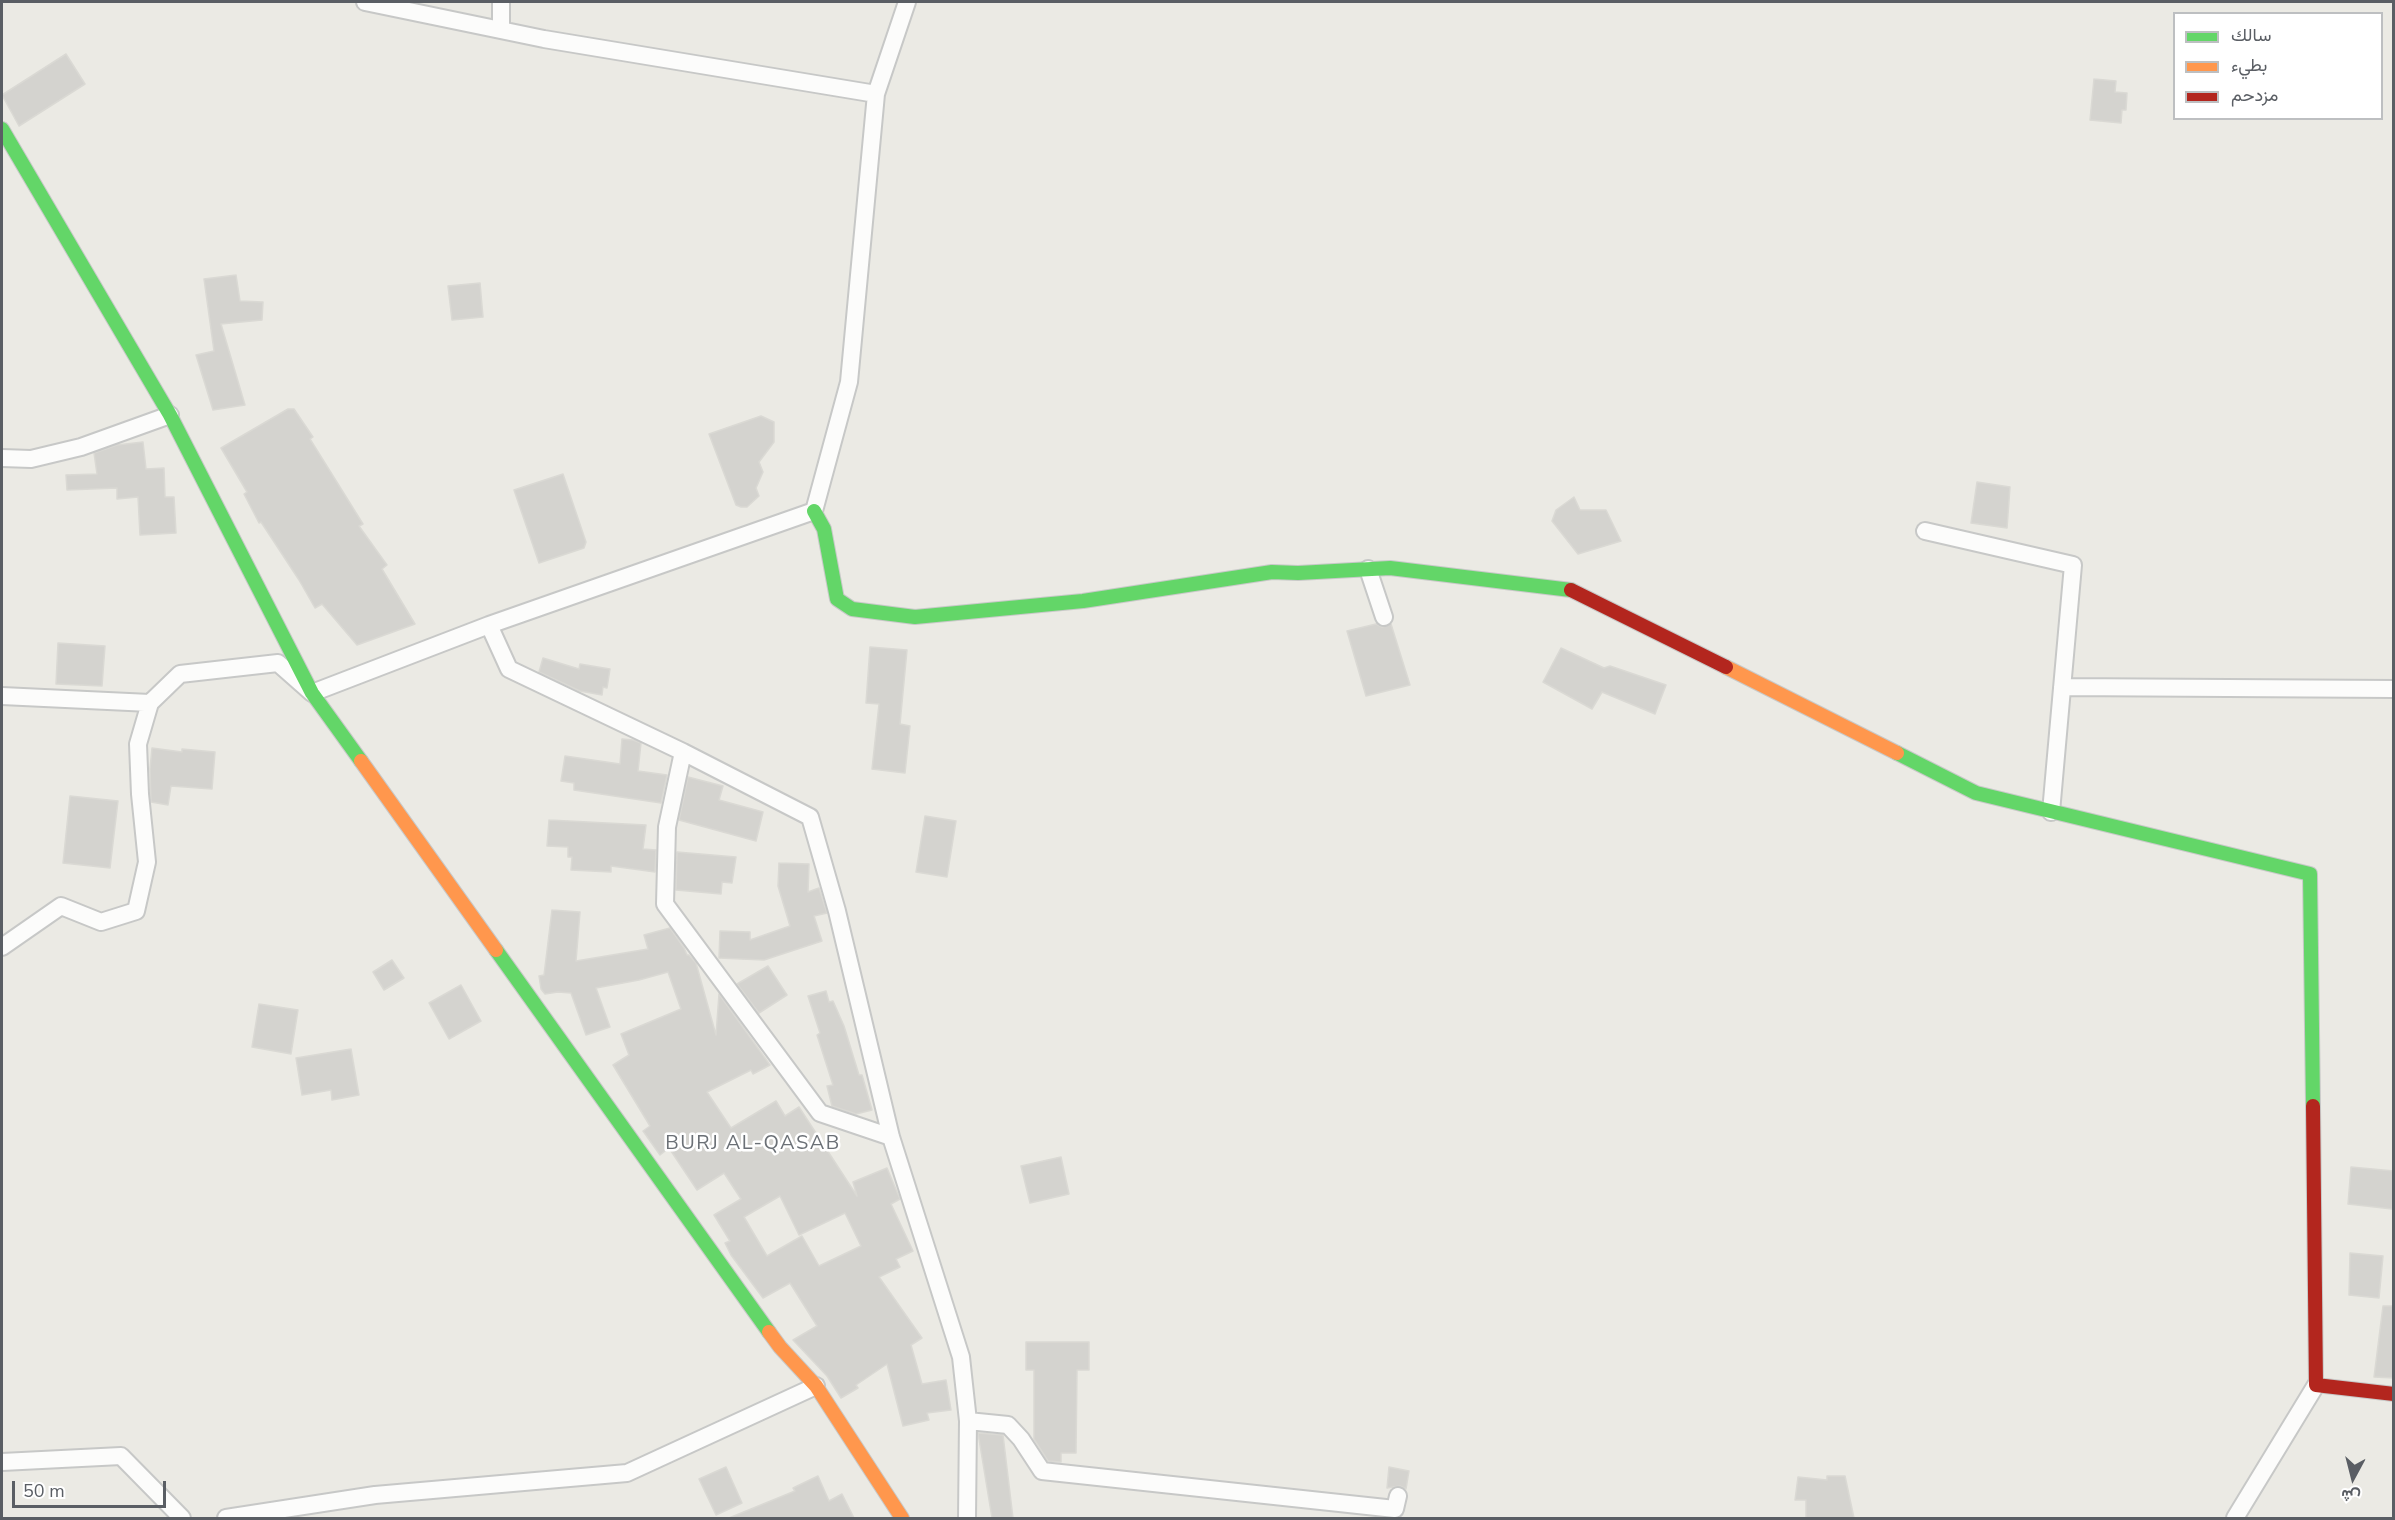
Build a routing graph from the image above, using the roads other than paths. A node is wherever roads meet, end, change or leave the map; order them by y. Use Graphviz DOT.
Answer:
graph roads {
  1 [pos="365,2"];
  2 [pos="501,2"];
  3 [pos="906,2"];
  4 [pos="501,30"];
  5 [pos="876,94"];
  6 [pos="2,129"];
  7 [pos="170,415"];
  8 [pos="2,458"];
  9 [pos="814,511"];
  10 [pos="1925,531"];
  11 [pos="1368,569"];
  12 [pos="1384,617"];
  13 [pos="489,625"];
  14 [pos="2062,687"];
  15 [pos="2394,689"];
  16 [pos="312,693"];
  17 [pos="2,696"];
  18 [pos="150,703"];
  19 [pos="683,752"];
  20 [pos="2051,812"];
  21 [pos="2,947"];
  22 [pos="891,1137"];
  23 [pos="2316,1385"];
  24 [pos="816,1386"];
  25 [pos="2394,1394"];
  26 [pos="968,1421"];
  27 [pos="2,1462"];
  28 [pos="1398,1496"];
  29 [pos="182,1518"];
  30 [pos="226,1518"];
  31 [pos="902,1518"];
  32 [pos="967,1518"];
  33 [pos="2235,1518"];
  1 -- 4 [label="street"];
  2 -- 4 [label="street"];
  3 -- 5 [label="street"];
  4 -- 5 [label="street"];
  5 -- 9 [label="street"];
  6 -- 7 [label="street"];
  7 -- 8 [label="street"];
  7 -- 16 [label="street"];
  9 -- 11 [label="street"];
  9 -- 13 [label="street"];
  10 -- 14 [label="street"];
  11 -- 12 [label="street"];
  11 -- 20 [label="street"];
  13 -- 16 [label="street"];
  13 -- 19 [label="street"];
  14 -- 15 [label="street"];
  14 -- 20 [label="street"];
  16 -- 18 [label="street"];
  16 -- 24 [label="street"];
  17 -- 18 [label="street"];
  18 -- 21 [label="street"];
  19 -- 22 [label="street"];
  19 -- 22 [label="street"];
  20 -- 23 [label="street"];
  22 -- 26 [label="street"];
  23 -- 25 [label="street"];
  23 -- 33 [label="street"];
  24 -- 30 [label="street"];
  24 -- 31 [label="street"];
  26 -- 28 [label="street"];
  26 -- 32 [label="street"];
  27 -- 29 [label="street"];
}
